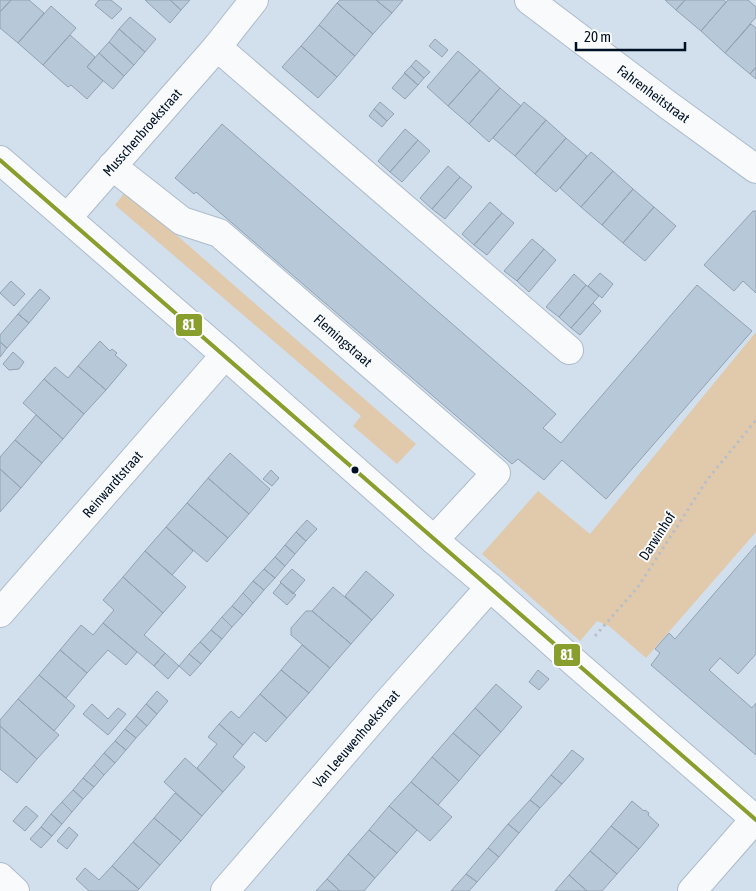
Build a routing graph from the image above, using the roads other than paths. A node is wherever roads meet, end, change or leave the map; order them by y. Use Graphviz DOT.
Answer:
graph roads {
  1 [pos="254,0"];
  2 [pos="529,0"];
  3 [pos="216,47"];
  4 [pos="0,160"];
  5 [pos="112,166"];
  6 [pos="756,169"];
  7 [pos="67,218"];
  8 [pos="569,350"];
  9 [pos="225,355"];
  10 [pos="434,540"];
  11 [pos="490,587"];
  12 [pos="0,613"];
  13 [pos="755,820"];
  14 [pos="0,877"];
  15 [pos="15,891"];
  16 [pos="225,891"];
  17 [pos="692,891"];
  1 -- 3 [label="street, Musschenbroekstraat"];
  2 -- 6 [label="street, Fahrenheitstraat"];
  3 -- 5 [label="street, Musschenbroekstraat"];
  3 -- 8 [label="street"];
  4 -- 7 [label="street"];
  5 -- 7 [label="street, Musschenbroekstraat"];
  5 -- 10 [label="street, Flemingstraat"];
  7 -- 9 [label="street"];
  9 -- 10 [label="street"];
  9 -- 12 [label="street, Reinwardtstraat"];
  10 -- 11 [label="street"];
  11 -- 13 [label="street"];
  11 -- 16 [label="street, Van Leeuwenhoekstraat"];
  13 -- 17 [label="street"];
  14 -- 15 [label="street"];
}
